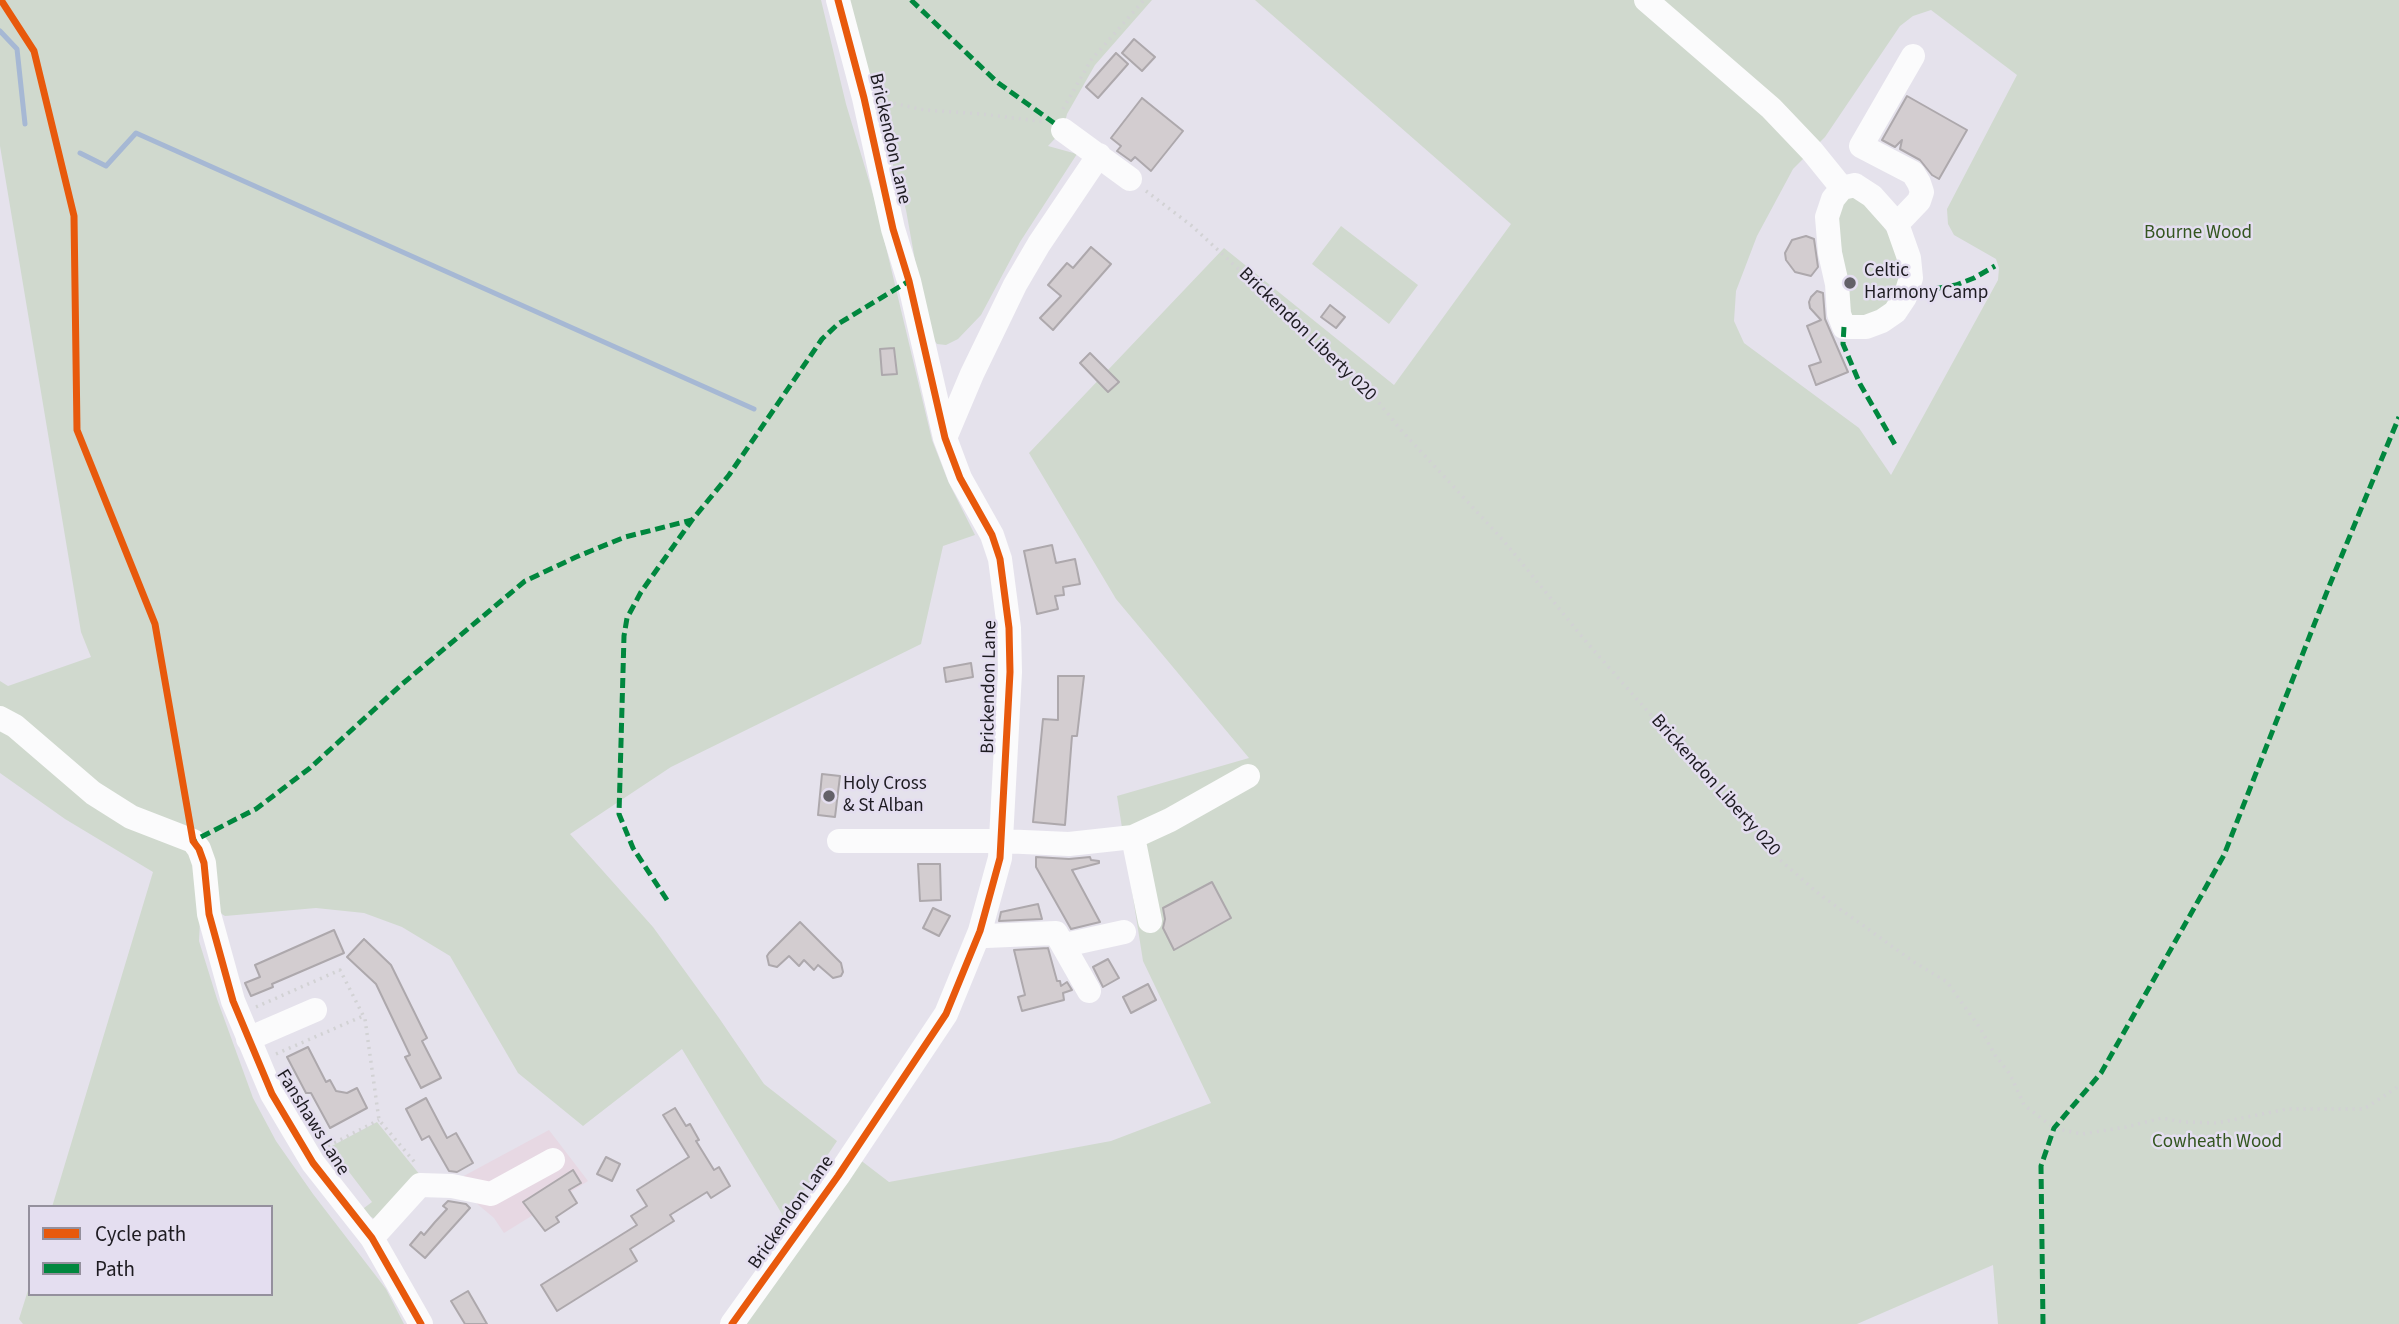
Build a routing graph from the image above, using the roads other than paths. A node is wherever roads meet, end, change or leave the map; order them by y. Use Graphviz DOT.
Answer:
graph roads {
  1 [pos="838,0"];
  2 [pos="1646,0"];
  3 [pos="1913,57"];
  4 [pos="1059,123"];
  5 [pos="1099,155"];
  6 [pos="1130,178"];
  7 [pos="1842,188"];
  8 [pos="1897,224"];
  9 [pos="929,374"];
  10 [pos="972,374"];
  11 [pos="945,438"];
  12 [pos="0,718"];
  13 [pos="1248,776"];
  14 [pos="1133,837"];
  15 [pos="838,841"];
  16 [pos="1001,841"];
  17 [pos="1150,921"];
  18 [pos="981,931"];
  19 [pos="1124,932"];
  20 [pos="1065,945"];
  21 [pos="1089,991"];
  22 [pos="315,1010"];
  23 [pos="248,1039"];
  24 [pos="553,1160"];
  25 [pos="372,1238"];
  26 [pos="421,1324"];
  27 [pos="732,1324"];
  1 -- 9 [label="street, Brickendon Lane"];
  2 -- 7 [label="street"];
  3 -- 8 [label="street"];
  4 -- 5 [label="street"];
  5 -- 6 [label="street"];
  5 -- 10 [label="street"];
  7 -- 8 [label="street"];
  7 -- 8 [label="street"];
  9 -- 10 [label="street"];
  9 -- 11 [label="street, Brickendon Lane"];
  10 -- 11 [label="street"];
  11 -- 16 [label="street, Brickendon Lane"];
  12 -- 23 [label="street, Fanshaws Lane"];
  13 -- 14 [label="street"];
  14 -- 16 [label="street"];
  14 -- 17 [label="street"];
  15 -- 16 [label="street"];
  16 -- 18 [label="street, Brickendon Lane"];
  18 -- 20 [label="street"];
  18 -- 27 [label="street, Brickendon Lane"];
  19 -- 20 [label="street"];
  20 -- 21 [label="street"];
  22 -- 23 [label="street"];
  23 -- 25 [label="street, Fanshaws Lane"];
  24 -- 25 [label="street"];
  25 -- 26 [label="street, Fanshaws Lane"];
}
